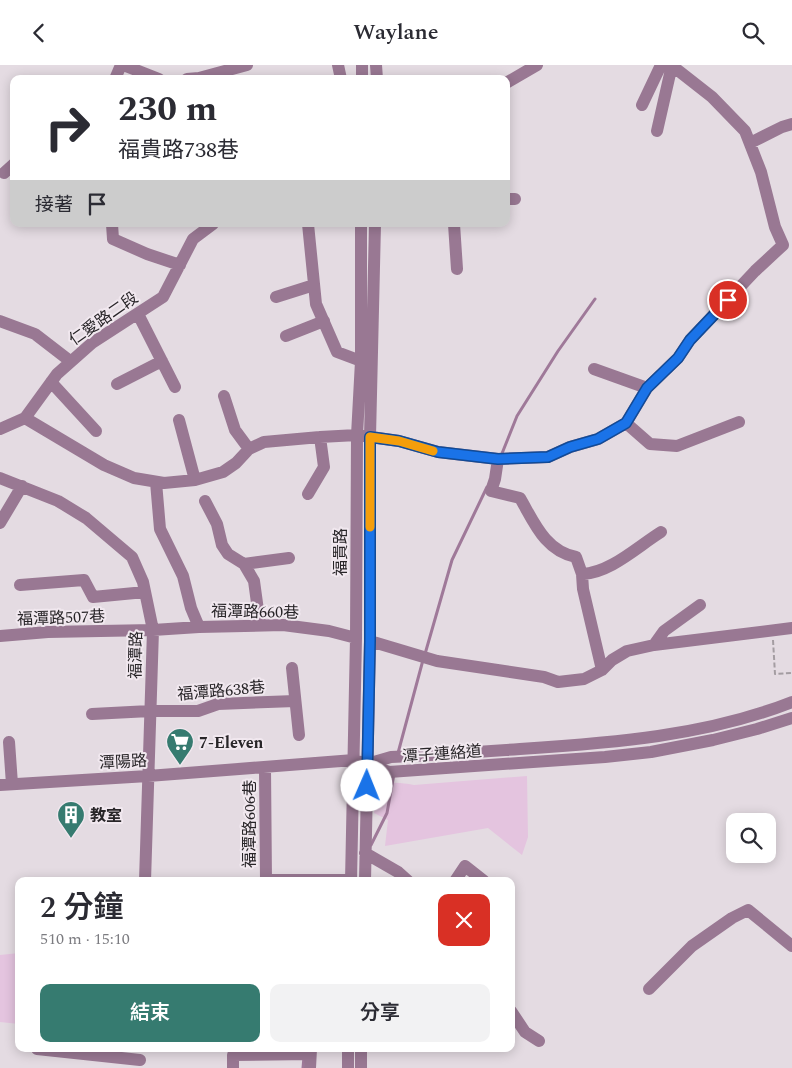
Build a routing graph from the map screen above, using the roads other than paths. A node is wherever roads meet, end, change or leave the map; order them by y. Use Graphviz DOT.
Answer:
graph roads {
  1 [pos="122,65"];
  2 [pos="246,65"];
  3 [pos="537,65"];
  4 [pos="661,65"];
  5 [pos="673,65"];
  6 [pos="148,75"];
  7 [pos="212,75"];
  8 [pos="510,81"];
  9 [pos="642,105"];
  10 [pos="792,124"];
  11 [pos="657,131"];
  12 [pos="750,143"];
  13 [pos="10,168"];
  14 [pos="4,173"];
  15 [pos="112,227"];
  16 [pos="209,227"];
  17 [pos="308,227"];
  18 [pos="361,227"];
  19 [pos="375,227"];
  20 [pos="454,227"];
  21 [pos="788,245"];
  22 [pos="180,265"];
  23 [pos="457,269"];
  24 [pos="314,285"];
  25 [pos="276,297"];
  26 [pos="138,314"];
  27 [pos="0,321"];
  28 [pos="324,321"];
  29 [pos="286,336"];
  30 [pos="70,361"];
  31 [pos="162,361"];
  32 [pos="361,361"];
  33 [pos="594,369"];
  34 [pos="50,382"];
  35 [pos="117,385"];
  36 [pos="175,387"];
  37 [pos="647,388"];
  38 [pos="224,396"];
  39 [pos="25,418"];
  40 [pos="179,420"];
  41 [pos="739,422"];
  42 [pos="626,423"];
  43 [pos="0,429"];
  44 [pos="96,431"];
  45 [pos="357,435"];
  46 [pos="320,437"];
  47 [pos="370,437"];
  48 [pos="249,449"];
  49 [pos="498,459"];
  50 [pos="0,478"];
  51 [pos="195,480"];
  52 [pos="156,482"];
  53 [pos="22,486"];
  54 [pos="308,494"];
  55 [pos="205,501"];
  56 [pos="0,523"];
  57 [pos="661,532"];
  58 [pos="289,558"];
  59 [pos="244,564"];
  60 [pos="582,574"];
  61 [pos="20,585"];
  62 [pos="145,592"];
  63 [pos="700,605"];
  64 [pos="260,625"];
  65 [pos="199,627"];
  66 [pos="792,628"];
  67 [pos="154,630"];
  68 [pos="0,636"];
  69 [pos="356,638"];
  70 [pos="370,641"];
  71 [pos="654,645"];
  72 [pos="292,669"];
  73 [pos="602,671"];
  74 [pos="295,701"];
  75 [pos="787,704"];
  76 [pos="150,711"];
  77 [pos="92,714"];
  78 [pos="789,719"];
  79 [pos="299,735"];
  80 [pos="9,742"];
  81 [pos="354,760"];
  82 [pos="367,764"];
  83 [pos="265,768"];
  84 [pos="148,776"];
  85 [pos="6,784"];
  86 [pos="365,853"];
  87 [pos="145,877"];
  88 [pos="266,877"];
  89 [pos="351,877"];
  90 [pos="365,877"];
  91 [pos="404,877"];
  92 [pos="458,877"];
  93 [pos="479,877"];
  94 [pos="792,946"];
  95 [pos="649,989"];
  96 [pos="515,1017"];
  97 [pos="539,1041"];
  98 [pos="68,1052"];
  99 [pos="291,1052"];
  100 [pos="310,1052"];
  101 [pos="348,1052"];
  102 [pos="361,1052"];
  103 [pos="140,1059"];
  104 [pos="234,1068"];
  105 [pos="310,1068"];
  106 [pos="348,1068"];
  107 [pos="361,1068"];
  1 -- 6 [label="street"];
  2 -- 7 [label="street"];
  3 -- 8 [label="street"];
  4 -- 9 [label="street"];
  5 -- 11 [label="street"];
  5 -- 12 [label="street"];
  10 -- 12 [label="street"];
  12 -- 21 [label="street"];
  13 -- 14 [label="street"];
  15 -- 22 [label="street"];
  16 -- 22 [label="street, 仁愛路二段"];
  17 -- 24 [label="street"];
  18 -- 32 [label="street, 福貴路"];
  19 -- 47 [label="street, 福貴路"];
  20 -- 23 [label="street"];
  21 -- 37 [label="street"];
  22 -- 26 [label="street, 仁愛路二段"];
  24 -- 25 [label="street"];
  24 -- 28 [label="street"];
  26 -- 30 [label="street, 仁愛路二段"];
  26 -- 31 [label="street"];
  27 -- 30 [label="street"];
  28 -- 29 [label="street"];
  28 -- 32 [label="street"];
  30 -- 34 [label="street, 仁愛路二段"];
  31 -- 35 [label="street"];
  31 -- 36 [label="street"];
  32 -- 45 [label="street, 福貴路"];
  33 -- 37 [label="street"];
  34 -- 39 [label="street, 仁愛路二段"];
  34 -- 44 [label="street"];
  37 -- 42 [label="street"];
  38 -- 48 [label="street"];
  39 -- 43 [label="street"];
  39 -- 52 [label="street"];
  40 -- 51 [label="street"];
  41 -- 42 [label="street"];
  42 -- 49 [label="street"];
  45 -- 46 [label="street"];
  45 -- 47 [label="street"];
  45 -- 69 [label="street, 福貴路"];
  46 -- 48 [label="street"];
  46 -- 54 [label="street"];
  47 -- 49 [label="street"];
  47 -- 70 [label="street, 福貴路"];
  48 -- 51 [label="street"];
  49 -- 60 [label="street"];
  50 -- 53 [label="street, 福潭路"];
  51 -- 52 [label="street"];
  52 -- 65 [label="street"];
  53 -- 56 [label="street"];
  53 -- 62 [label="street, 福潭路"];
  55 -- 59 [label="street"];
  57 -- 60 [label="street"];
  58 -- 59 [label="street"];
  59 -- 64 [label="street"];
  60 -- 73 [label="street"];
  61 -- 62 [label="street"];
  62 -- 67 [label="street, 福潭路"];
  63 -- 71 [label="street"];
  64 -- 65 [label="street, 福潭路660巷"];
  64 -- 69 [label="street, 福潭路660巷"];
  65 -- 67 [label="street, 福潭路660巷"];
  66 -- 71 [label="street"];
  67 -- 68 [label="street, 福潭路507巷"];
  67 -- 76 [label="street, 福潭路"];
  69 -- 81 [label="street, 福貴路"];
  70 -- 73 [label="street"];
  70 -- 82 [label="street, 福貴路"];
  71 -- 73 [label="street"];
  72 -- 74 [label="street"];
  74 -- 76 [label="street, 福潭路638巷"];
  74 -- 79 [label="street"];
  75 -- 82 [label="street, 潭子連絡道"];
  76 -- 77 [label="street, 福潭路638巷"];
  76 -- 84 [label="street, 福潭路"];
  78 -- 82 [label="street, 潭子連絡道"];
  80 -- 85 [label="street"];
  81 -- 82 [label="street, 潭陽路"];
  81 -- 83 [label="street, 潭陽路"];
  81 -- 89 [label="street, 福貴路"];
  82 -- 86 [label="street, 福貴路"];
  83 -- 84 [label="street, 潭陽路"];
  83 -- 88 [label="street, 福潭路606巷"];
  84 -- 85 [label="street, 潭陽路"];
  84 -- 87 [label="street, 福潭路"];
  86 -- 90 [label="street, 福貴路"];
  86 -- 91 [label="street"];
  92 -- 93 [label="street"];
  94 -- 95 [label="street"];
  96 -- 97 [label="street"];
  98 -- 103 [label="street"];
  99 -- 104 [label="street"];
  100 -- 105 [label="street"];
  101 -- 106 [label="street"];
  102 -- 107 [label="street"];
}
